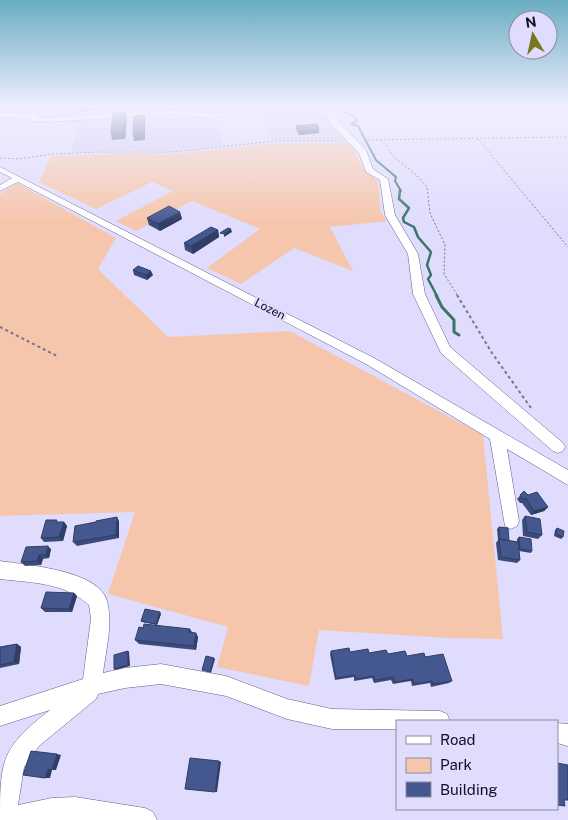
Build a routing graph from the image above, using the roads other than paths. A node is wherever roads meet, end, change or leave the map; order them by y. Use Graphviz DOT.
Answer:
graph roads {
  1 [pos="360,146"];
  2 [pos="0,169"];
  3 [pos="19,178"];
  4 [pos="0,188"];
  5 [pos="498,435"];
  6 [pos="563,446"];
  7 [pos="536,458"];
  8 [pos="568,478"];
  9 [pos="510,521"];
  10 [pos="0,570"];
  11 [pos="92,686"];
  12 [pos="0,716"];
  13 [pos="422,720"];
  14 [pos="4,820"];
  15 [pos="145,820"];
  1 -- 6 [label="street"];
  2 -- 3 [label="street, Lozen"];
  3 -- 4 [label="street"];
  3 -- 5 [label="street, Lozen"];
  5 -- 7 [label="street, Lozen"];
  5 -- 9 [label="street"];
  6 -- 7 [label="street"];
  7 -- 8 [label="street, Lozen"];
  10 -- 11 [label="street"];
  11 -- 12 [label="street"];
  11 -- 13 [label="street"];
  11 -- 14 [label="street"];
  14 -- 15 [label="street"];
}
